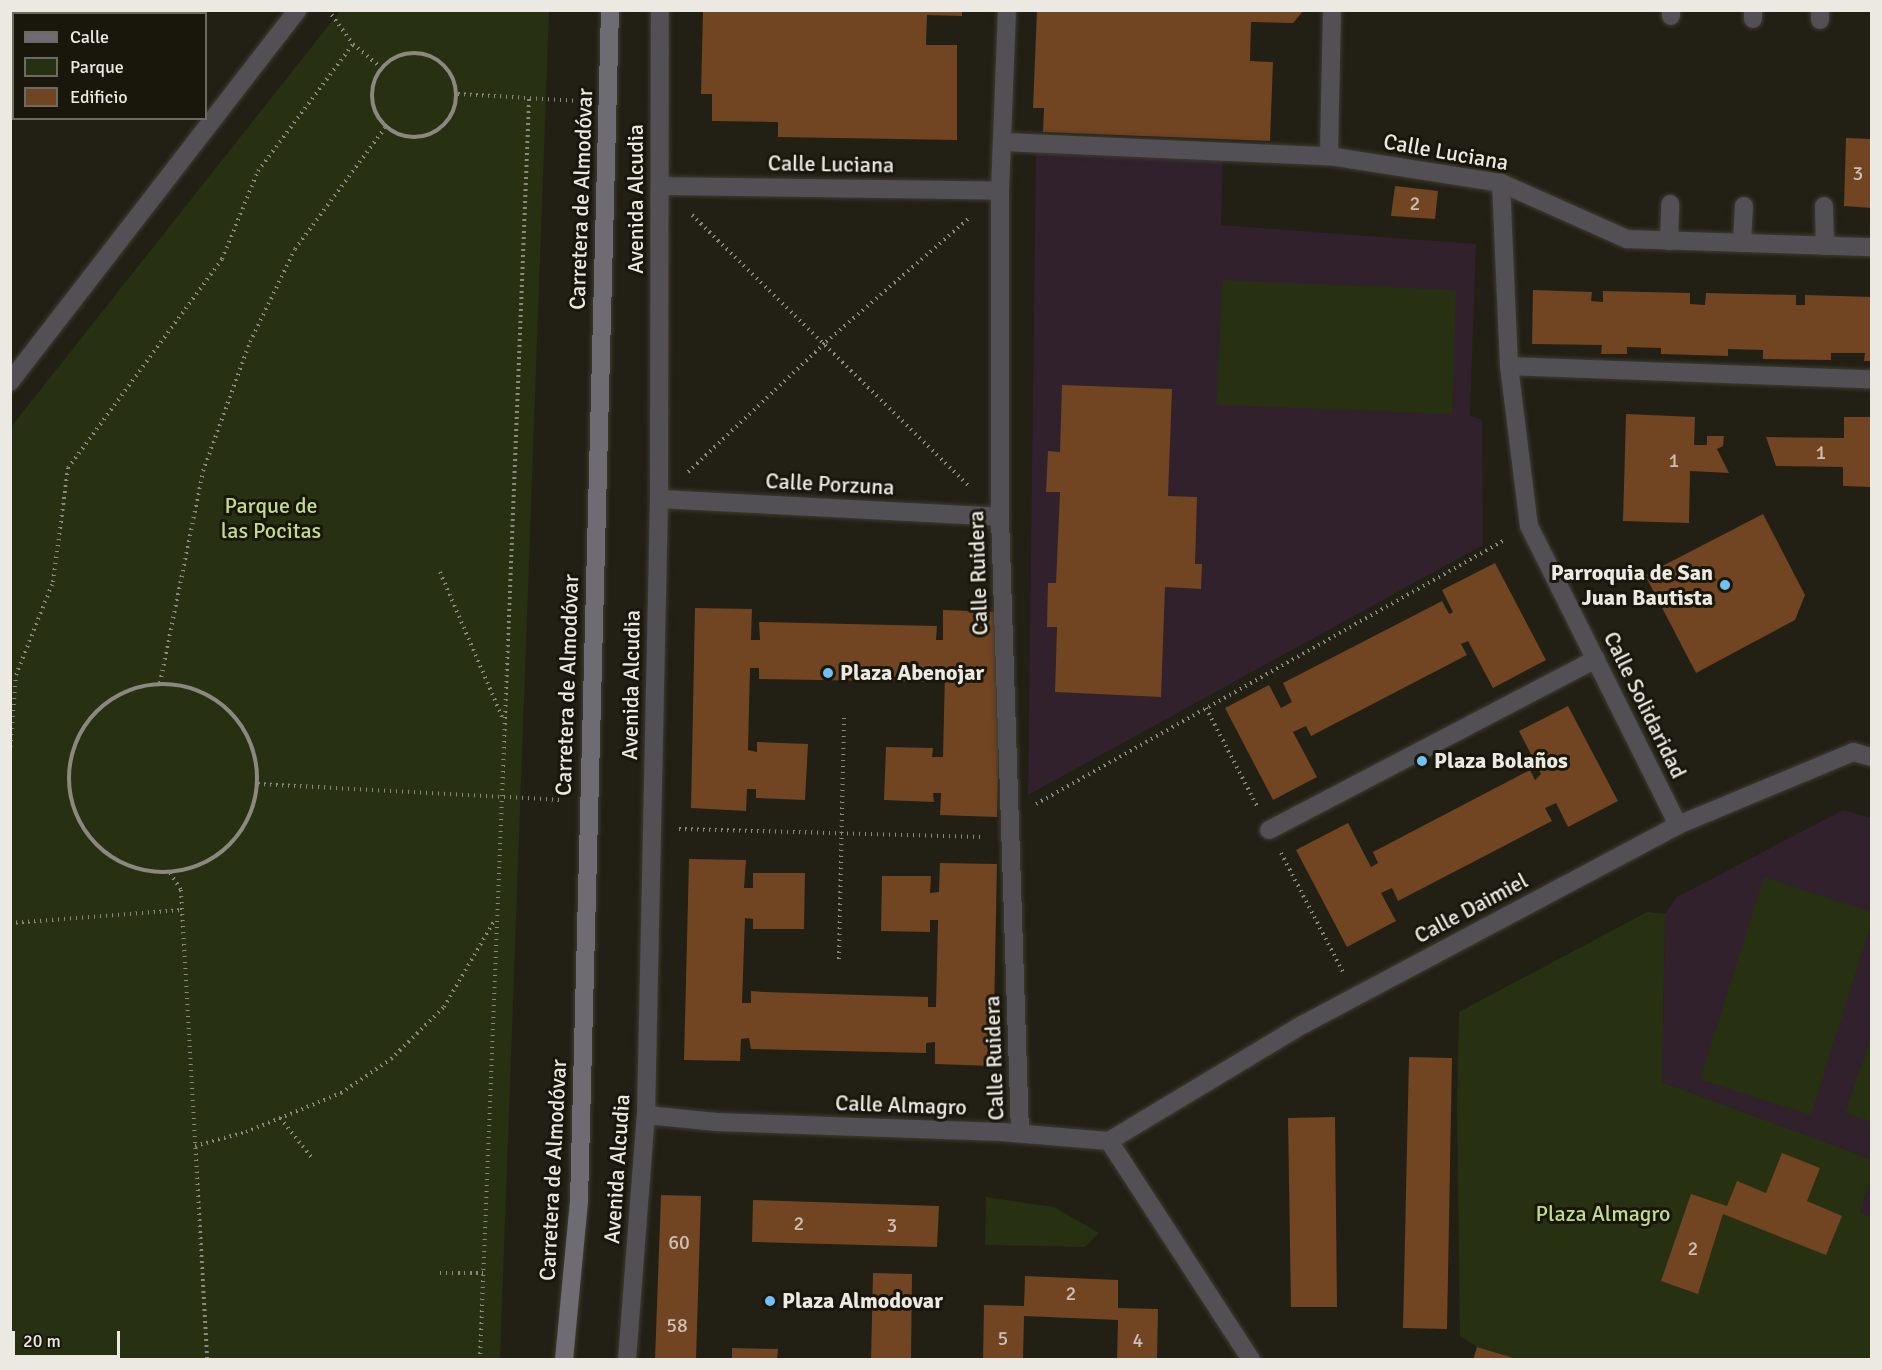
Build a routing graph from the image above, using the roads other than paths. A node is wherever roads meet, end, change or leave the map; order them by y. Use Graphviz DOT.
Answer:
graph roads {
  1 [pos="297,10"];
  2 [pos="610,10"];
  3 [pos="660,10"];
  4 [pos="1007,10"];
  5 [pos="1332,10"];
  6 [pos="1002,142"];
  7 [pos="1329,156"];
  8 [pos="1501,183"];
  9 [pos="661,186"];
  10 [pos="1000,191"];
  11 [pos="1670,204"];
  12 [pos="1744,206"];
  13 [pos="1824,206"];
  14 [pos="1669,241"];
  15 [pos="1743,243"];
  16 [pos="1825,246"];
  17 [pos="1872,247"];
  18 [pos="1509,366"];
  19 [pos="1872,380"];
  20 [pos="10,382"];
  21 [pos="659,500"];
  22 [pos="1000,517"];
  23 [pos="1596,659"];
  24 [pos="1872,758"];
  25 [pos="1678,825"];
  26 [pos="1269,830"];
  27 [pos="646,1115"];
  28 [pos="1020,1133"];
  29 [pos="1109,1141"];
  30 [pos="564,1359"];
  31 [pos="627,1359"];
  32 [pos="1251,1359"];
  1 -- 20 [label="street"];
  2 -- 30 [label="main road, Carretera de Almodóvar"];
  3 -- 9 [label="street, Avenida Alcudia"];
  4 -- 6 [label="street, Calle Ruidera"];
  5 -- 7 [label="street"];
  6 -- 7 [label="street, Calle Luciana"];
  6 -- 10 [label="street, Calle Ruidera"];
  7 -- 8 [label="street, Calle Luciana"];
  8 -- 14 [label="street, Calle Luciana"];
  8 -- 18 [label="street, Calle Solidaridad"];
  9 -- 10 [label="street, Calle Luciana"];
  9 -- 21 [label="street, Avenida Alcudia"];
  10 -- 22 [label="street, Calle Ruidera"];
  11 -- 14 [label="street"];
  12 -- 15 [label="street"];
  13 -- 16 [label="street"];
  14 -- 15 [label="street, Calle Luciana"];
  15 -- 16 [label="street, Calle Luciana"];
  16 -- 17 [label="street, Calle Luciana"];
  18 -- 19 [label="street"];
  18 -- 23 [label="street, Calle Solidaridad"];
  21 -- 22 [label="street, Calle Porzuna"];
  21 -- 27 [label="street, Avenida Alcudia"];
  22 -- 28 [label="street, Calle Ruidera"];
  23 -- 25 [label="street, Calle Solidaridad"];
  23 -- 26 [label="street"];
  24 -- 25 [label="street, Calle Daimiel"];
  25 -- 29 [label="street, Calle Daimiel"];
  27 -- 28 [label="street, Calle Almagro"];
  27 -- 31 [label="street, Avenida Alcudia"];
  28 -- 29 [label="street, Calle Almagro"];
  29 -- 32 [label="street"];
}
